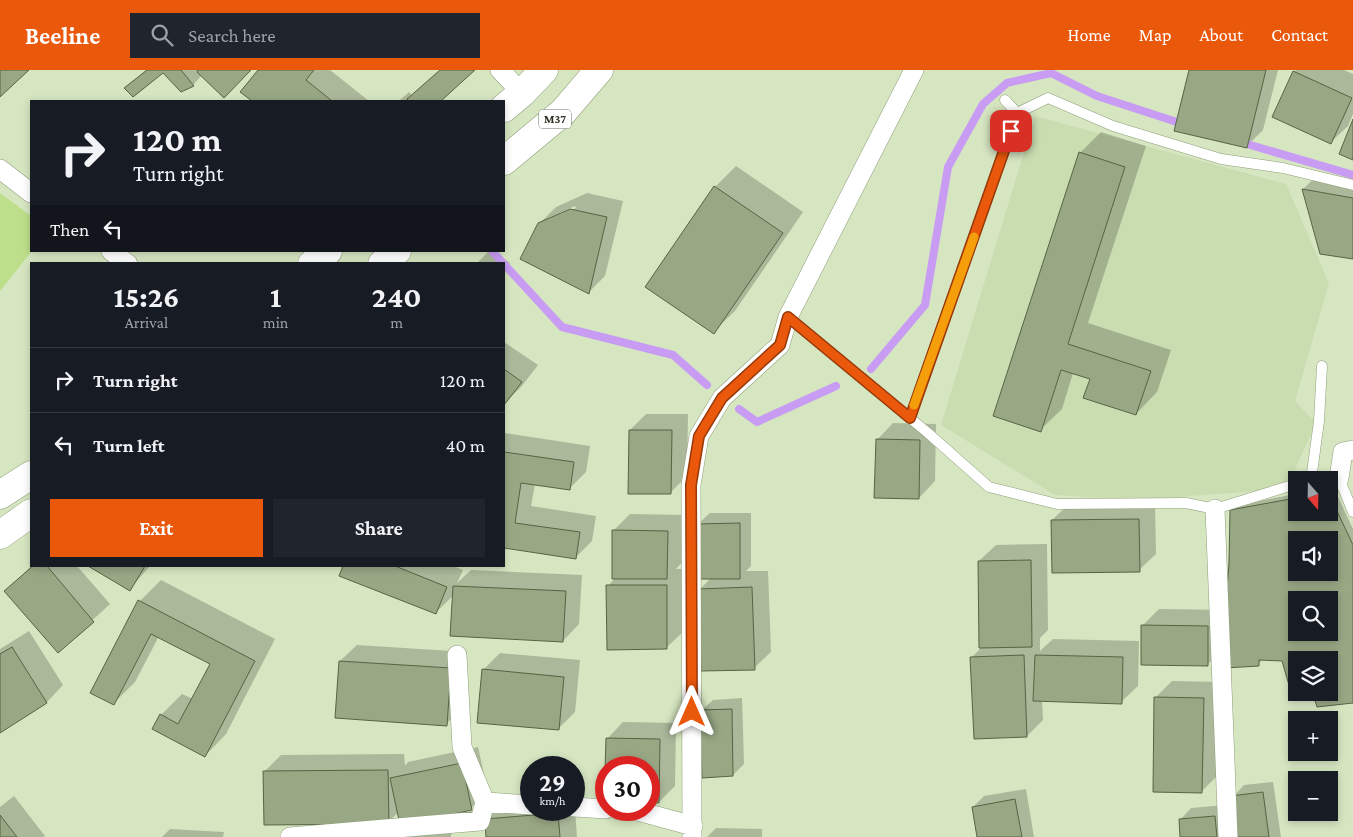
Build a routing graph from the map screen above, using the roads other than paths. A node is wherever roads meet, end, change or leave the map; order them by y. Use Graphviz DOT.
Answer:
graph roads {
  1 [pos="500,70"];
  2 [pos="544,70"];
  3 [pos="599,70"];
  4 [pos="914,70"];
  5 [pos="1005,100"];
  6 [pos="513,101"];
  7 [pos="1017,113"];
  8 [pos="505,161"];
  9 [pos="0,169"];
  10 [pos="1353,185"];
  11 [pos="30,192"];
  12 [pos="112,252"];
  13 [pos="327,252"];
  14 [pos="396,252"];
  15 [pos="125,262"];
  16 [pos="314,262"];
  17 [pos="384,262"];
  18 [pos="788,317"];
  19 [pos="1322,366"];
  20 [pos="910,418"];
  21 [pos="1353,450"];
  22 [pos="1311,471"];
  23 [pos="30,476"];
  24 [pos="1339,478"];
  25 [pos="1288,486"];
  26 [pos="0,495"];
  27 [pos="1215,509"];
  28 [pos="1353,512"];
  29 [pos="30,514"];
  30 [pos="0,535"];
  31 [pos="457,655"];
  32 [pos="484,802"];
  33 [pos="520,804"];
  34 [pos="660,819"];
  35 [pos="476,829"];
  36 [pos="693,831"];
  37 [pos="290,837"];
  38 [pos="1228,837"];
  1 -- 6 [label="street"];
  2 -- 6 [label="main road"];
  3 -- 8 [label="main road, M37"];
  4 -- 18 [label="street"];
  5 -- 7 [label="lane"];
  7 -- 10 [label="lane"];
  7 -- 20 [label="lane"];
  9 -- 11 [label="street"];
  12 -- 15 [label="street"];
  13 -- 16 [label="main road"];
  14 -- 17 [label="main road"];
  18 -- 20 [label="lane"];
  18 -- 36 [label="street"];
  19 -- 22 [label="lane"];
  20 -- 27 [label="lane"];
  21 -- 24 [label="street"];
  23 -- 26 [label="main road"];
  24 -- 28 [label="lane"];
  25 -- 27 [label="lane"];
  27 -- 38 [label="street"];
  29 -- 30 [label="main road"];
  31 -- 32 [label="street"];
  32 -- 33 [label="street"];
  32 -- 35 [label="street"];
  34 -- 36 [label="street"];
  35 -- 37 [label="street"];
}
